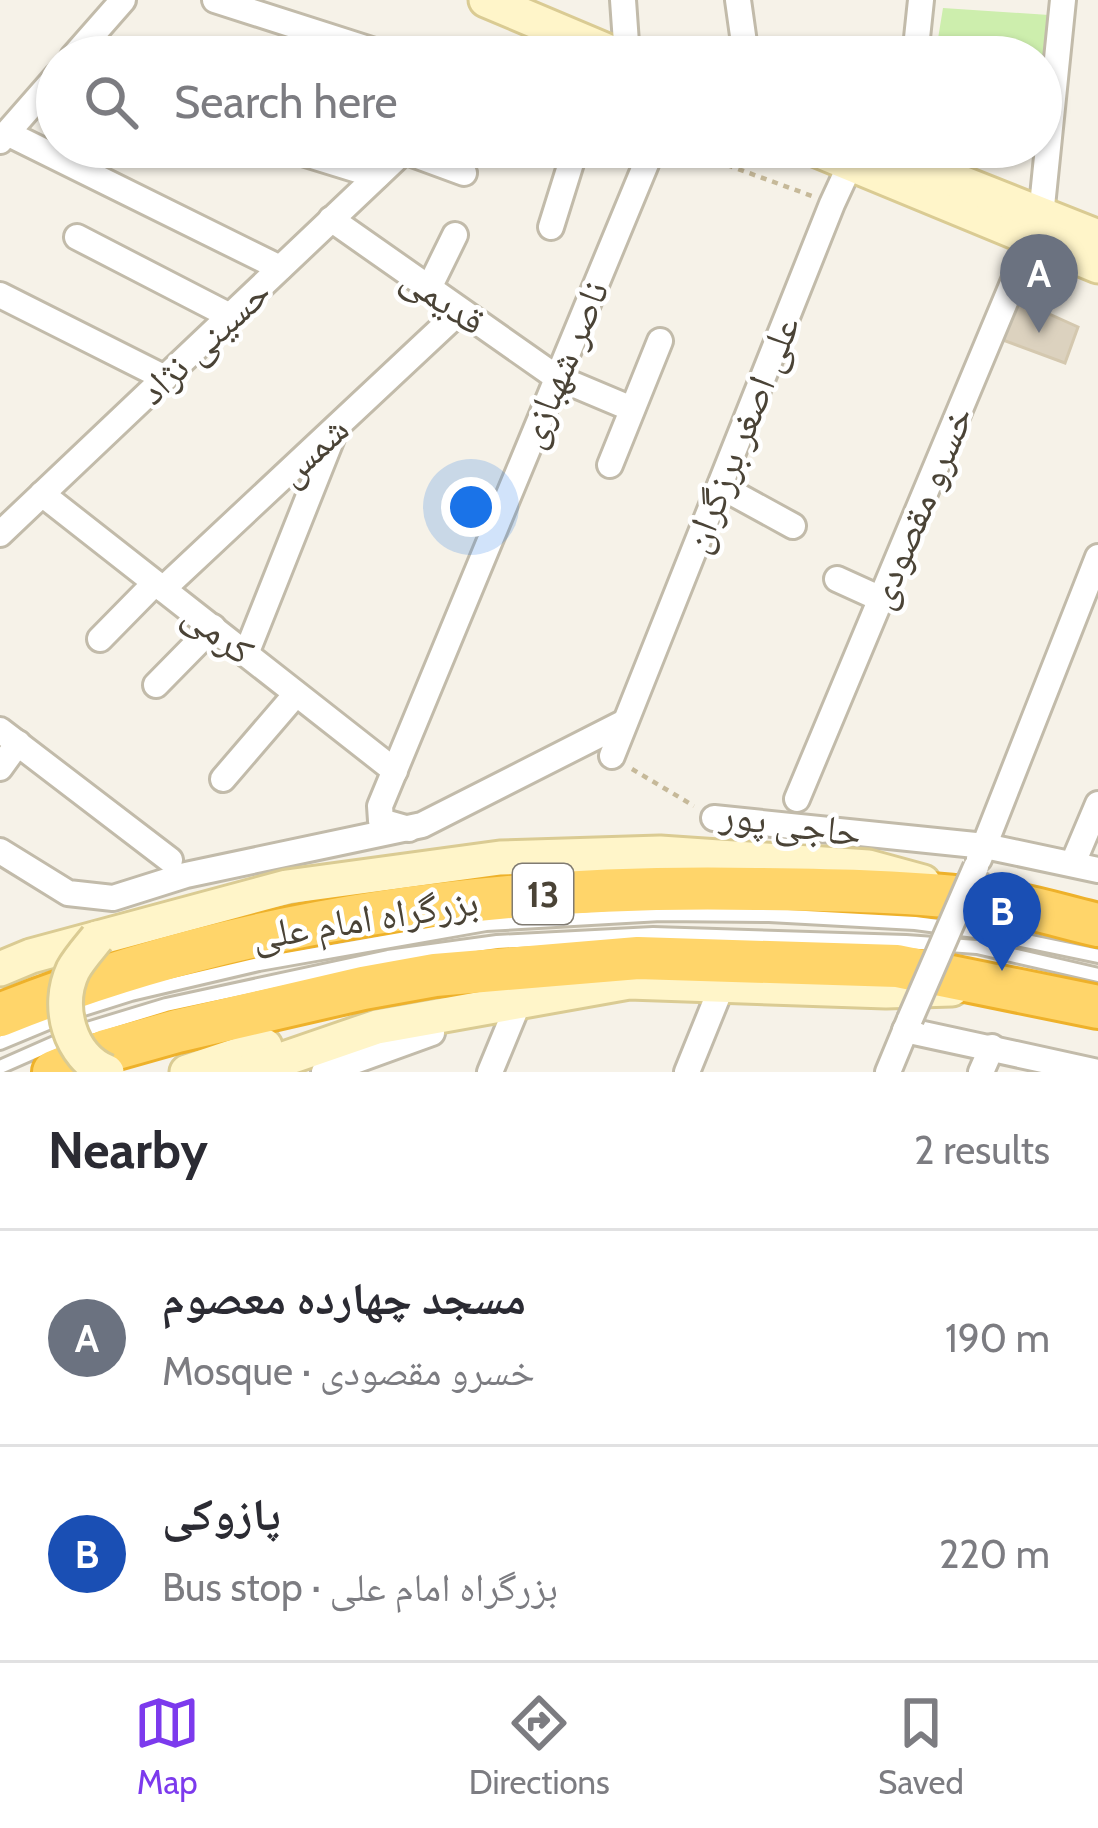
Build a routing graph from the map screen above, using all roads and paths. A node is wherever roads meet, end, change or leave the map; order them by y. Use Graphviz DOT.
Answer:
graph roads {
  1 [pos="123,0"];
  2 [pos="215,0"];
  3 [pos="488,0"];
  4 [pos="623,0"];
  5 [pos="738,0"];
  6 [pos="921,0"];
  7 [pos="1063,0"];
  8 [pos="91,36"];
  9 [pos="303,36"];
  10 [pos="574,36"];
  11 [pos="624,36"];
  12 [pos="743,36"];
  13 [pos="917,36"];
  14 [pos="1059,36"];
  15 [pos="36,97"];
  16 [pos="6,128"];
  17 [pos="36,143"];
  18 [pos="84,168"];
  19 [pos="351,168"];
  20 [pos="386,168"];
  21 [pos="448,168"];
  22 [pos="569,168"];
  23 [pos="643,168"];
  24 [pos="742,168"];
  25 [pos="852,168"];
  26 [pos="910,168"];
  27 [pos="1043,168"];
  28 [pos="463,175"];
  29 [pos="377,176"];
  30 [pos="832,204"];
  31 [pos="332,219"];
  32 [pos="551,227"];
  33 [pos="1036,227"];
  34 [pos="455,235"];
  35 [pos="1098,236"];
  36 [pos="77,237"];
  37 [pos="1098,266"];
  38 [pos="280,268"];
  39 [pos="429,288"];
  40 [pos="0,295"];
  41 [pos="460,310"];
  42 [pos="230,316"];
  43 [pos="660,341"];
  44 [pos="556,377"];
  45 [pos="165,378"];
  46 [pos="632,409"];
  47 [pos="337,426"];
  48 [pos="610,465"];
  49 [pos="720,486"];
  50 [pos="42,494"];
  51 [pos="793,526"];
  52 [pos="0,534"];
  53 [pos="1098,557"];
  54 [pos="837,579"];
  55 [pos="159,586"];
  56 [pos="881,598"];
  57 [pos="212,628"];
  58 [pos="100,639"];
  59 [pos="246,654"];
  60 [pos="156,685"];
  61 [pos="296,694"];
  62 [pos="625,722"];
  63 [pos="9,736"];
  64 [pos="612,756"];
  65 [pos="0,768"];
  66 [pos="395,771"];
  67 [pos="223,778"];
  68 [pos="797,799"];
  69 [pos="1098,804"];
  70 [pos="714,818"];
  71 [pos="409,829"];
  72 [pos="0,851"];
  73 [pos="178,867"];
  74 [pos="1086,867"];
  75 [pos="985,871"];
  76 [pos="1098,925"];
  77 [pos="97,938"];
  78 [pos="1098,956"];
  79 [pos="0,969"];
  80 [pos="1098,975"];
  81 [pos="1006,988"];
  82 [pos="717,998"];
  83 [pos="1098,1007"];
  84 [pos="514,1014"];
  85 [pos="0,1015"];
  86 [pos="908,1024"];
  87 [pos="377,1027"];
  88 [pos="432,1034"];
  89 [pos="0,1043"];
  90 [pos="992,1048"];
  91 [pos="0,1067"];
  92 [pos="54,1072"];
  93 [pos="107,1072"];
  94 [pos="188,1072"];
  95 [pos="246,1072"];
  96 [pos="325,1072"];
  97 [pos="490,1072"];
  98 [pos="687,1072"];
  99 [pos="888,1072"];
  100 [pos="981,1072"];
  101 [pos="1098,1072"];
  1 -- 8 [label="street"];
  2 -- 9 [label="street"];
  3 -- 10 [label="main road"];
  4 -- 11 [label="street"];
  5 -- 12 [label="street"];
  6 -- 13 [label="street"];
  7 -- 14 [label="street, خسرو مقصودی"];
  15 -- 16 [label="street"];
  16 -- 17 [label="street"];
  18 -- 38 [label="street"];
  19 -- 29 [label="street"];
  20 -- 29 [label="street, حسینی نژاد"];
  21 -- 28 [label="street"];
  22 -- 32 [label="street"];
  23 -- 44 [label="street, ناصر شهبازی"];
  24 -- 30 [label="path"];
  25 -- 30 [label="street, علی اصغر برزگران"];
  26 -- 33 [label="main road"];
  27 -- 33 [label="street, خسرو مقصودی"];
  29 -- 31 [label="street, حسینی نژاد"];
  30 -- 49 [label="street, علی اصغر برزگران"];
  31 -- 38 [label="street, حسینی نژاد"];
  31 -- 39 [label="street, قدیمی"];
  33 -- 35 [label="main road"];
  33 -- 37 [label="main road"];
  33 -- 56 [label="street, خسرو مقصودی"];
  34 -- 39 [label="street"];
  36 -- 42 [label="street"];
  38 -- 42 [label="street, حسینی نژاد"];
  39 -- 41 [label="street, قدیمی"];
  40 -- 45 [label="street"];
  41 -- 44 [label="street, قدیمی"];
  41 -- 47 [label="street, شمس"];
  42 -- 45 [label="street, حسینی نژاد"];
  43 -- 46 [label="street"];
  44 -- 46 [label="street, قدیمی"];
  44 -- 66 [label="street, ناصر شهبازی"];
  45 -- 50 [label="street, حسینی نژاد"];
  46 -- 48 [label="street"];
  47 -- 55 [label="street, شمس"];
  47 -- 59 [label="street"];
  49 -- 51 [label="street"];
  49 -- 62 [label="street, علی اصغر برزگران"];
  50 -- 52 [label="street, حسینی نژاد"];
  50 -- 55 [label="street, کرمی"];
  53 -- 75 [label="street"];
  54 -- 56 [label="street"];
  55 -- 57 [label="street, کرمی"];
  55 -- 58 [label="street, شمس"];
  56 -- 68 [label="street, خسرو مقصودی"];
  57 -- 59 [label="street, کرمی"];
  57 -- 60 [label="street"];
  59 -- 61 [label="street, کرمی"];
  61 -- 66 [label="street, کرمی"];
  61 -- 67 [label="street"];
  62 -- 64 [label="street, علی اصغر برزگران"];
  62 -- 71 [label="street"];
  63 -- 65 [label="street"];
  63 -- 73 [label="street"];
  64 -- 70 [label="path, حاجی پور"];
  66 -- 71 [label="street, ناصر شهبازی"];
  69 -- 74 [label="street"];
  70 -- 75 [label="street, حاجی پور"];
  71 -- 73 [label="street"];
  72 -- 73 [label="street"];
  74 -- 75 [label="street, حاجی پور"];
  75 -- 76 [label="highway, بزرگراه امام علی / 13"];
  75 -- 77 [label="main road"];
  75 -- 85 [label="highway, بزرگراه امام علی / 13"];
  75 -- 86 [label="street, bridge"];
  77 -- 79 [label="main road"];
  77 -- 93 [label="main road, bridge"];
  78 -- 89 [label="lane"];
  80 -- 91 [label="lane"];
  81 -- 83 [label="highway, بزرگراه امام علی / 13"];
  81 -- 87 [label="main road"];
  81 -- 92 [label="highway, بزرگراه امام علی / 13"];
  82 -- 98 [label="street"];
  84 -- 97 [label="street"];
  86 -- 90 [label="street"];
  86 -- 99 [label="street"];
  87 -- 94 [label="main road"];
  87 -- 95 [label="main road"];
  88 -- 96 [label="street"];
  90 -- 100 [label="street"];
  90 -- 101 [label="street"];
}
